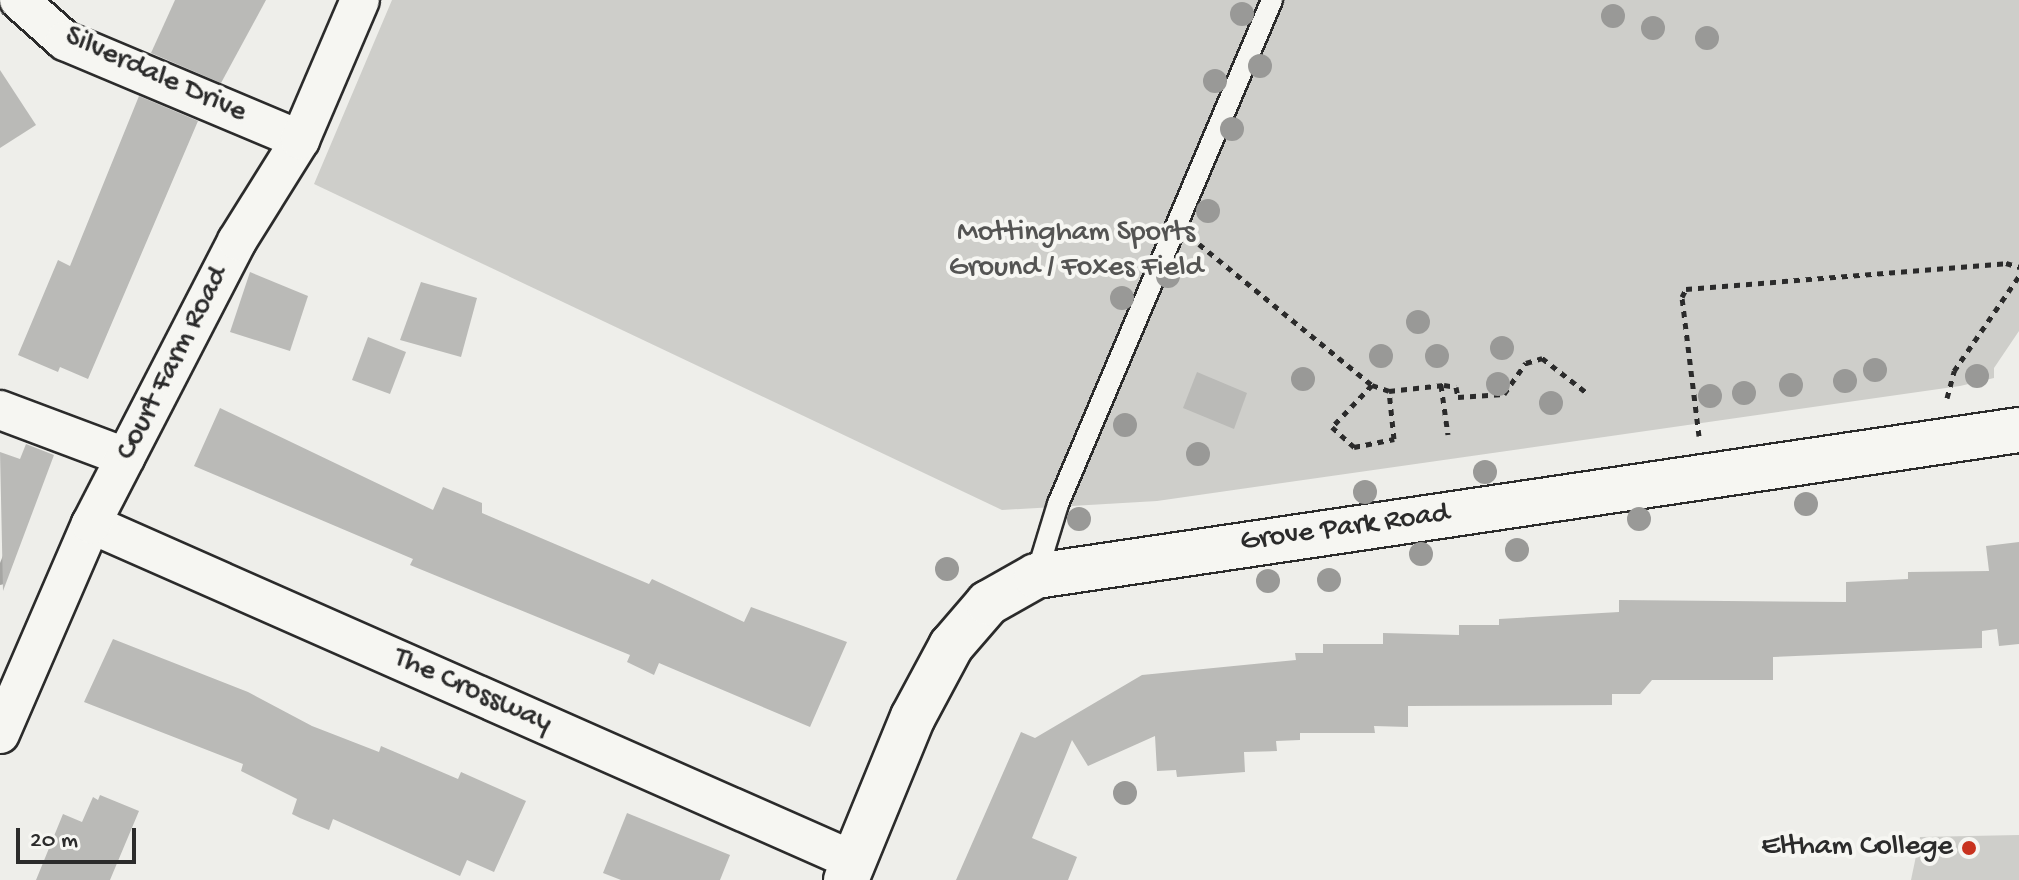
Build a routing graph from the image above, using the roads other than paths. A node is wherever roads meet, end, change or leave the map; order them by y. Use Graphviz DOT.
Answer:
graph roads {
  1 [pos="19,0"];
  2 [pos="360,0"];
  3 [pos="1272,0"];
  4 [pos="300,140"];
  5 [pos="0,410"];
  6 [pos="2019,430"];
  7 [pos="125,457"];
  8 [pos="91,524"];
  9 [pos="1036,576"];
  10 [pos="0,734"];
  11 [pos="850,870"];
  1 -- 4 [label="street, Silverdale Drive"];
  2 -- 4 [label="street, Court Farm Road"];
  3 -- 9 [label="lane"];
  4 -- 7 [label="street, Court Farm Road"];
  5 -- 7 [label="street"];
  6 -- 9 [label="main road, Grove Park Road"];
  7 -- 8 [label="street, Court Farm Road"];
  8 -- 10 [label="street, Court Farm Road"];
  8 -- 11 [label="street, The Crossway"];
  9 -- 11 [label="main road, Grove Park Road"];
}
